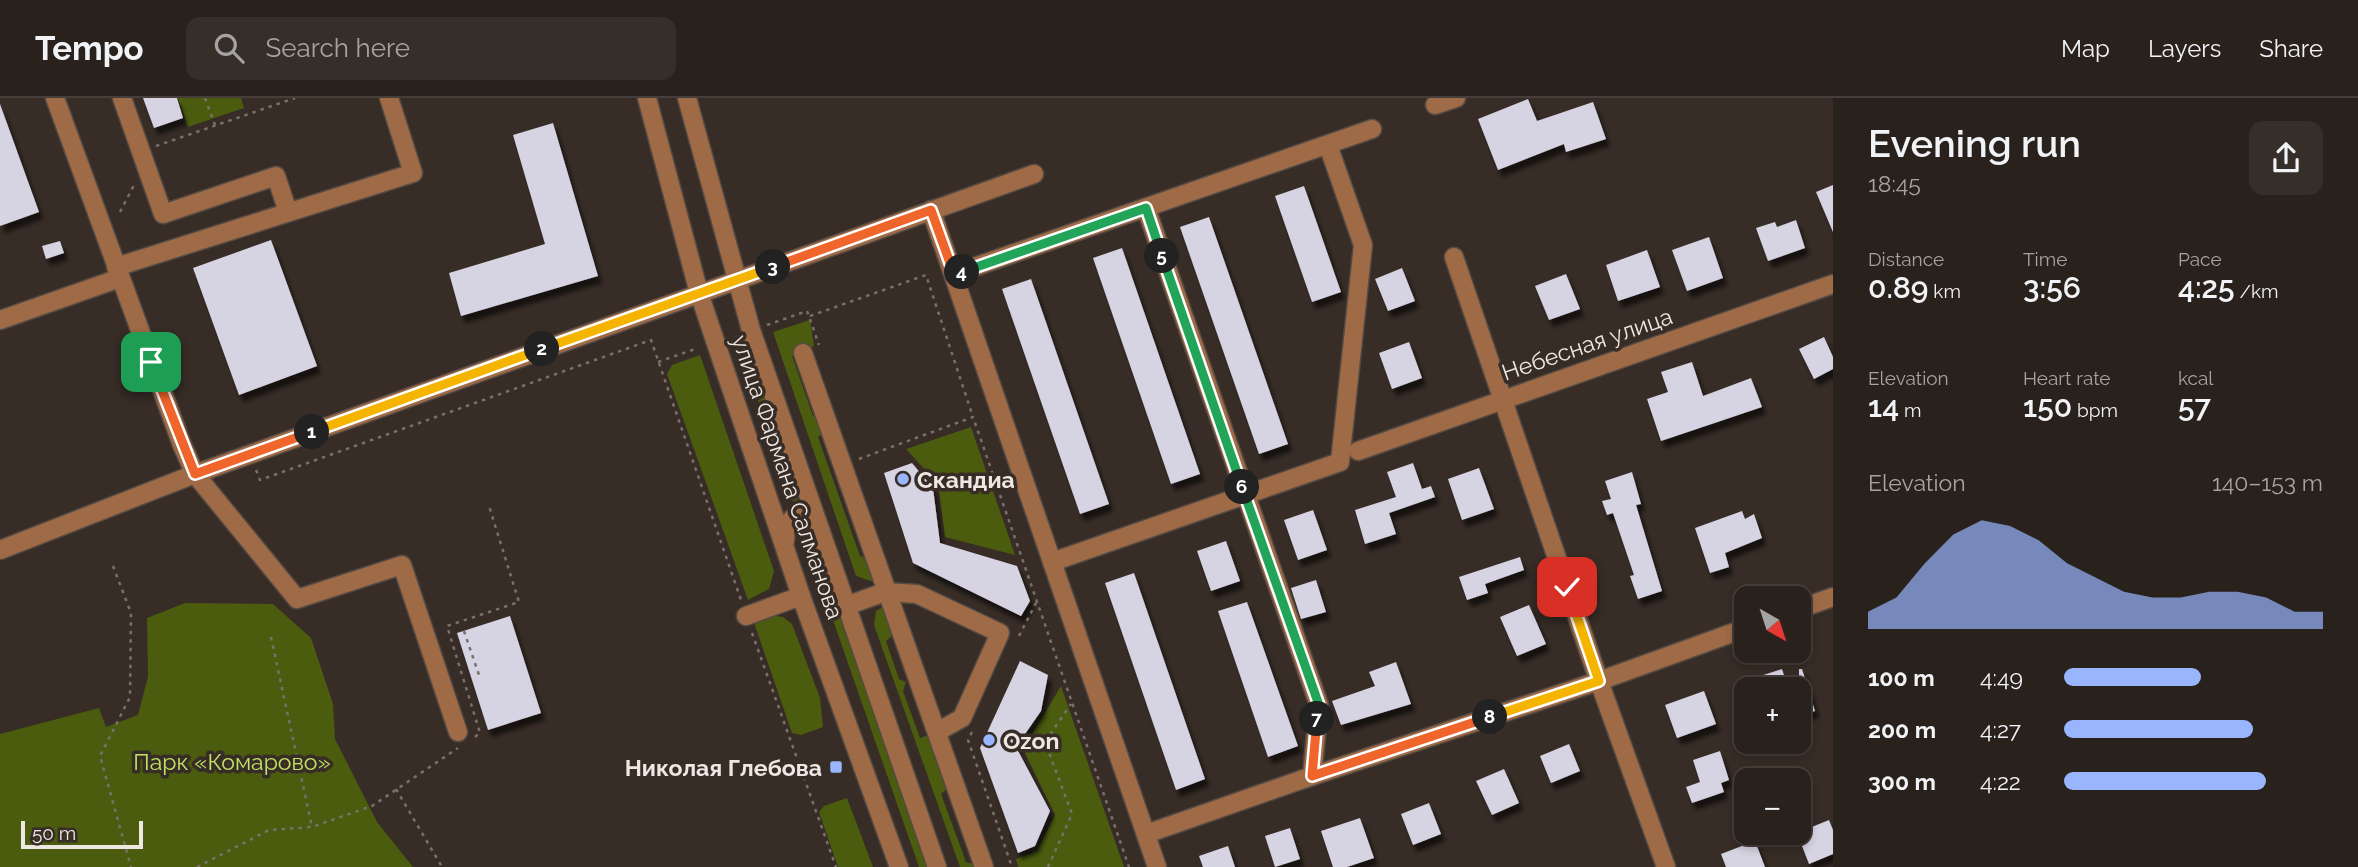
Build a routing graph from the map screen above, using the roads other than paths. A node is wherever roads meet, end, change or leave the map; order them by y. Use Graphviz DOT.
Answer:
graph roads {
  1 [pos="55,98"];
  2 [pos="122,98"];
  3 [pos="389,98"];
  4 [pos="647,98"];
  5 [pos="687,98"];
  6 [pos="1456,98"];
  7 [pos="1435,105"];
  8 [pos="1372,130"];
  9 [pos="1328,145"];
  10 [pos="1034,174"];
  11 [pos="1146,208"];
  12 [pos="931,210"];
  13 [pos="288,212"];
  14 [pos="1454,257"];
  15 [pos="118,273"];
  16 [pos="954,274"];
  17 [pos="736,280"];
  18 [pos="1833,284"];
  19 [pos="699,293"];
  20 [pos="0,320"];
  21 [pos="803,353"];
  22 [pos="1502,400"];
  23 [pos="1358,451"];
  24 [pos="195,474"];
  25 [pos="1245,495"];
  26 [pos="820,530"];
  27 [pos="785,542"];
  28 [pos="0,550"];
  29 [pos="1052,562"];
  30 [pos="885,592"];
  31 [pos="802,596"];
  32 [pos="1833,597"];
  33 [pos="1811,605"];
  34 [pos="846,606"];
  35 [pos="746,616"];
  36 [pos="1734,632"];
  37 [pos="1599,681"];
  38 [pos="937,732"];
  39 [pos="462,740"];
  40 [pos="1315,776"];
  41 [pos="1146,834"];
  42 [pos="900,867"];
  43 [pos="937,867"];
  44 [pos="984,867"];
  45 [pos="1157,867"];
  46 [pos="1666,867"];
  1 -- 15 [label="street"];
  2 -- 13 [label="street"];
  3 -- 13 [label="street"];
  4 -- 19 [label="street, улица Фармана Салманова"];
  5 -- 17 [label="street, улица Фармана Салманова"];
  6 -- 7 [label="street"];
  8 -- 9 [label="street"];
  9 -- 11 [label="street"];
  9 -- 25 [label="street"];
  10 -- 12 [label="street"];
  11 -- 16 [label="street"];
  11 -- 25 [label="street"];
  12 -- 16 [label="street"];
  12 -- 17 [label="street"];
  13 -- 15 [label="street"];
  14 -- 22 [label="street"];
  15 -- 20 [label="street"];
  15 -- 24 [label="street"];
  16 -- 29 [label="street"];
  17 -- 19 [label="street"];
  17 -- 26 [label="street, улица Фармана Салманова"];
  18 -- 22 [label="street, Небесная улица"];
  19 -- 24 [label="street"];
  19 -- 27 [label="street, улица Фармана Салманова"];
  21 -- 30 [label="street"];
  22 -- 23 [label="street, Небесная улица"];
  22 -- 37 [label="street"];
  24 -- 28 [label="street"];
  24 -- 39 [label="street"];
  25 -- 29 [label="street"];
  25 -- 40 [label="street"];
  26 -- 27 [label="street"];
  26 -- 34 [label="street, улица Фармана Салманова"];
  27 -- 31 [label="street, улица Фармана Салманова"];
  29 -- 41 [label="street"];
  30 -- 34 [label="street"];
  30 -- 38 [label="street"];
  30 -- 38 [label="street"];
  31 -- 35 [label="street"];
  31 -- 42 [label="street, улица Фармана Салманова"];
  32 -- 33 [label="street"];
  34 -- 43 [label="street, улица Фармана Салманова"];
  36 -- 37 [label="street"];
  37 -- 40 [label="street"];
  37 -- 46 [label="street"];
  38 -- 44 [label="street"];
  40 -- 41 [label="street"];
  41 -- 45 [label="street"];
}
